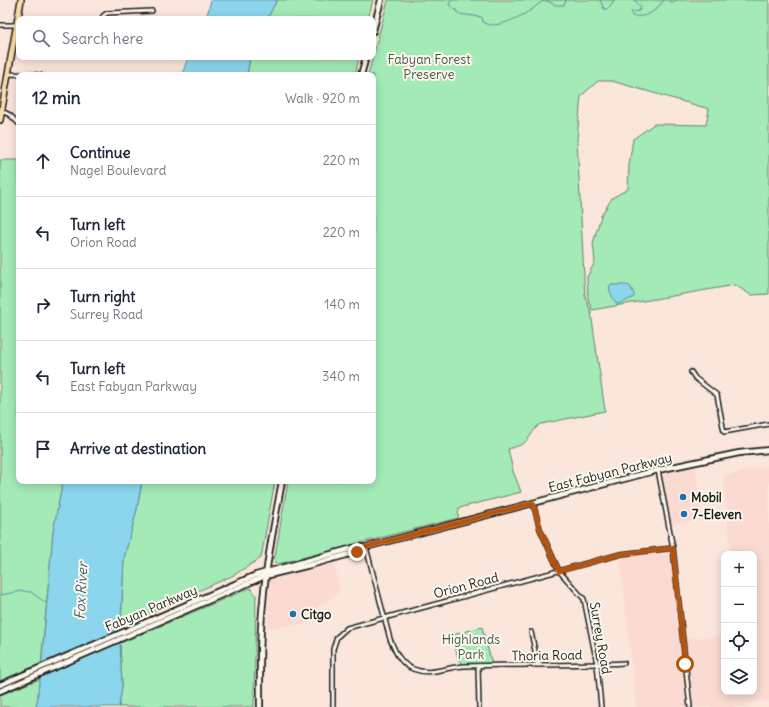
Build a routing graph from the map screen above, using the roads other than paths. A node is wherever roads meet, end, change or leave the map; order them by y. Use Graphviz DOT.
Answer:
graph roads {
  1 [pos="21,0"];
  2 [pos="381,0"];
  3 [pos="152,11"];
  4 [pos="18,16"];
  5 [pos="104,16"];
  6 [pos="376,19"];
  7 [pos="0,25"];
  8 [pos="16,25"];
  9 [pos="16,40"];
  10 [pos="365,60"];
  11 [pos="362,72"];
  12 [pos="8,74"];
  13 [pos="16,74"];
  14 [pos="2,111"];
  15 [pos="0,120"];
  16 [pos="16,121"];
  17 [pos="692,372"];
  18 [pos="769,424"];
  19 [pos="769,450"];
  20 [pos="658,470"];
  21 [pos="281,484"];
  22 [pos="533,503"];
  23 [pos="366,547"];
  24 [pos="673,548"];
  25 [pos="559,571"];
  26 [pos="266,574"];
  27 [pos="384,618"];
  28 [pos="531,632"];
  29 [pos="624,663"];
  30 [pos="597,664"];
  31 [pos="538,665"];
  32 [pos="478,666"];
  33 [pos="11,683"];
  34 [pos="0,685"];
  35 [pos="0,691"];
  36 [pos="260,707"];
  37 [pos="333,707"];
  38 [pos="479,707"];
  39 [pos="601,707"];
  40 [pos="690,707"];
  1 -- 4 [label="main road"];
  2 -- 6 [label="main road"];
  3 -- 5 [label="street"];
  7 -- 8 [label="street"];
  9 -- 12 [label="main road"];
  10 -- 11 [label="main road"];
  12 -- 13 [label="street"];
  12 -- 14 [label="main road"];
  14 -- 15 [label="main road"];
  14 -- 16 [label="street"];
  17 -- 18 [label="street"];
  19 -- 20 [label="main road, East Fabyan Parkway"];
  20 -- 22 [label="main road, East Fabyan Parkway"];
  20 -- 24 [label="street"];
  21 -- 26 [label="main road"];
  22 -- 23 [label="main road, East Fabyan Parkway"];
  22 -- 25 [label="street, Surrey Road"];
  23 -- 26 [label="main road, East Fabyan Parkway"];
  23 -- 27 [label="street, Thoria Road"];
  24 -- 25 [label="street, Orion Road"];
  24 -- 40 [label="street"];
  25 -- 27 [label="street, Orion Road"];
  25 -- 30 [label="street, Surrey Road"];
  26 -- 33 [label="main road, Fabyan Parkway"];
  26 -- 36 [label="main road"];
  27 -- 32 [label="street, Thoria Road"];
  27 -- 37 [label="street, Orion Road"];
  28 -- 31 [label="street"];
  29 -- 30 [label="street, Thoria Road"];
  30 -- 31 [label="street, Thoria Road"];
  30 -- 39 [label="street, Surrey Road"];
  31 -- 32 [label="street, Thoria Road"];
  32 -- 38 [label="street"];
  33 -- 34 [label="main road, Fabyan Parkway"];
  33 -- 35 [label="main road, Fabyan Parkway"];
}
